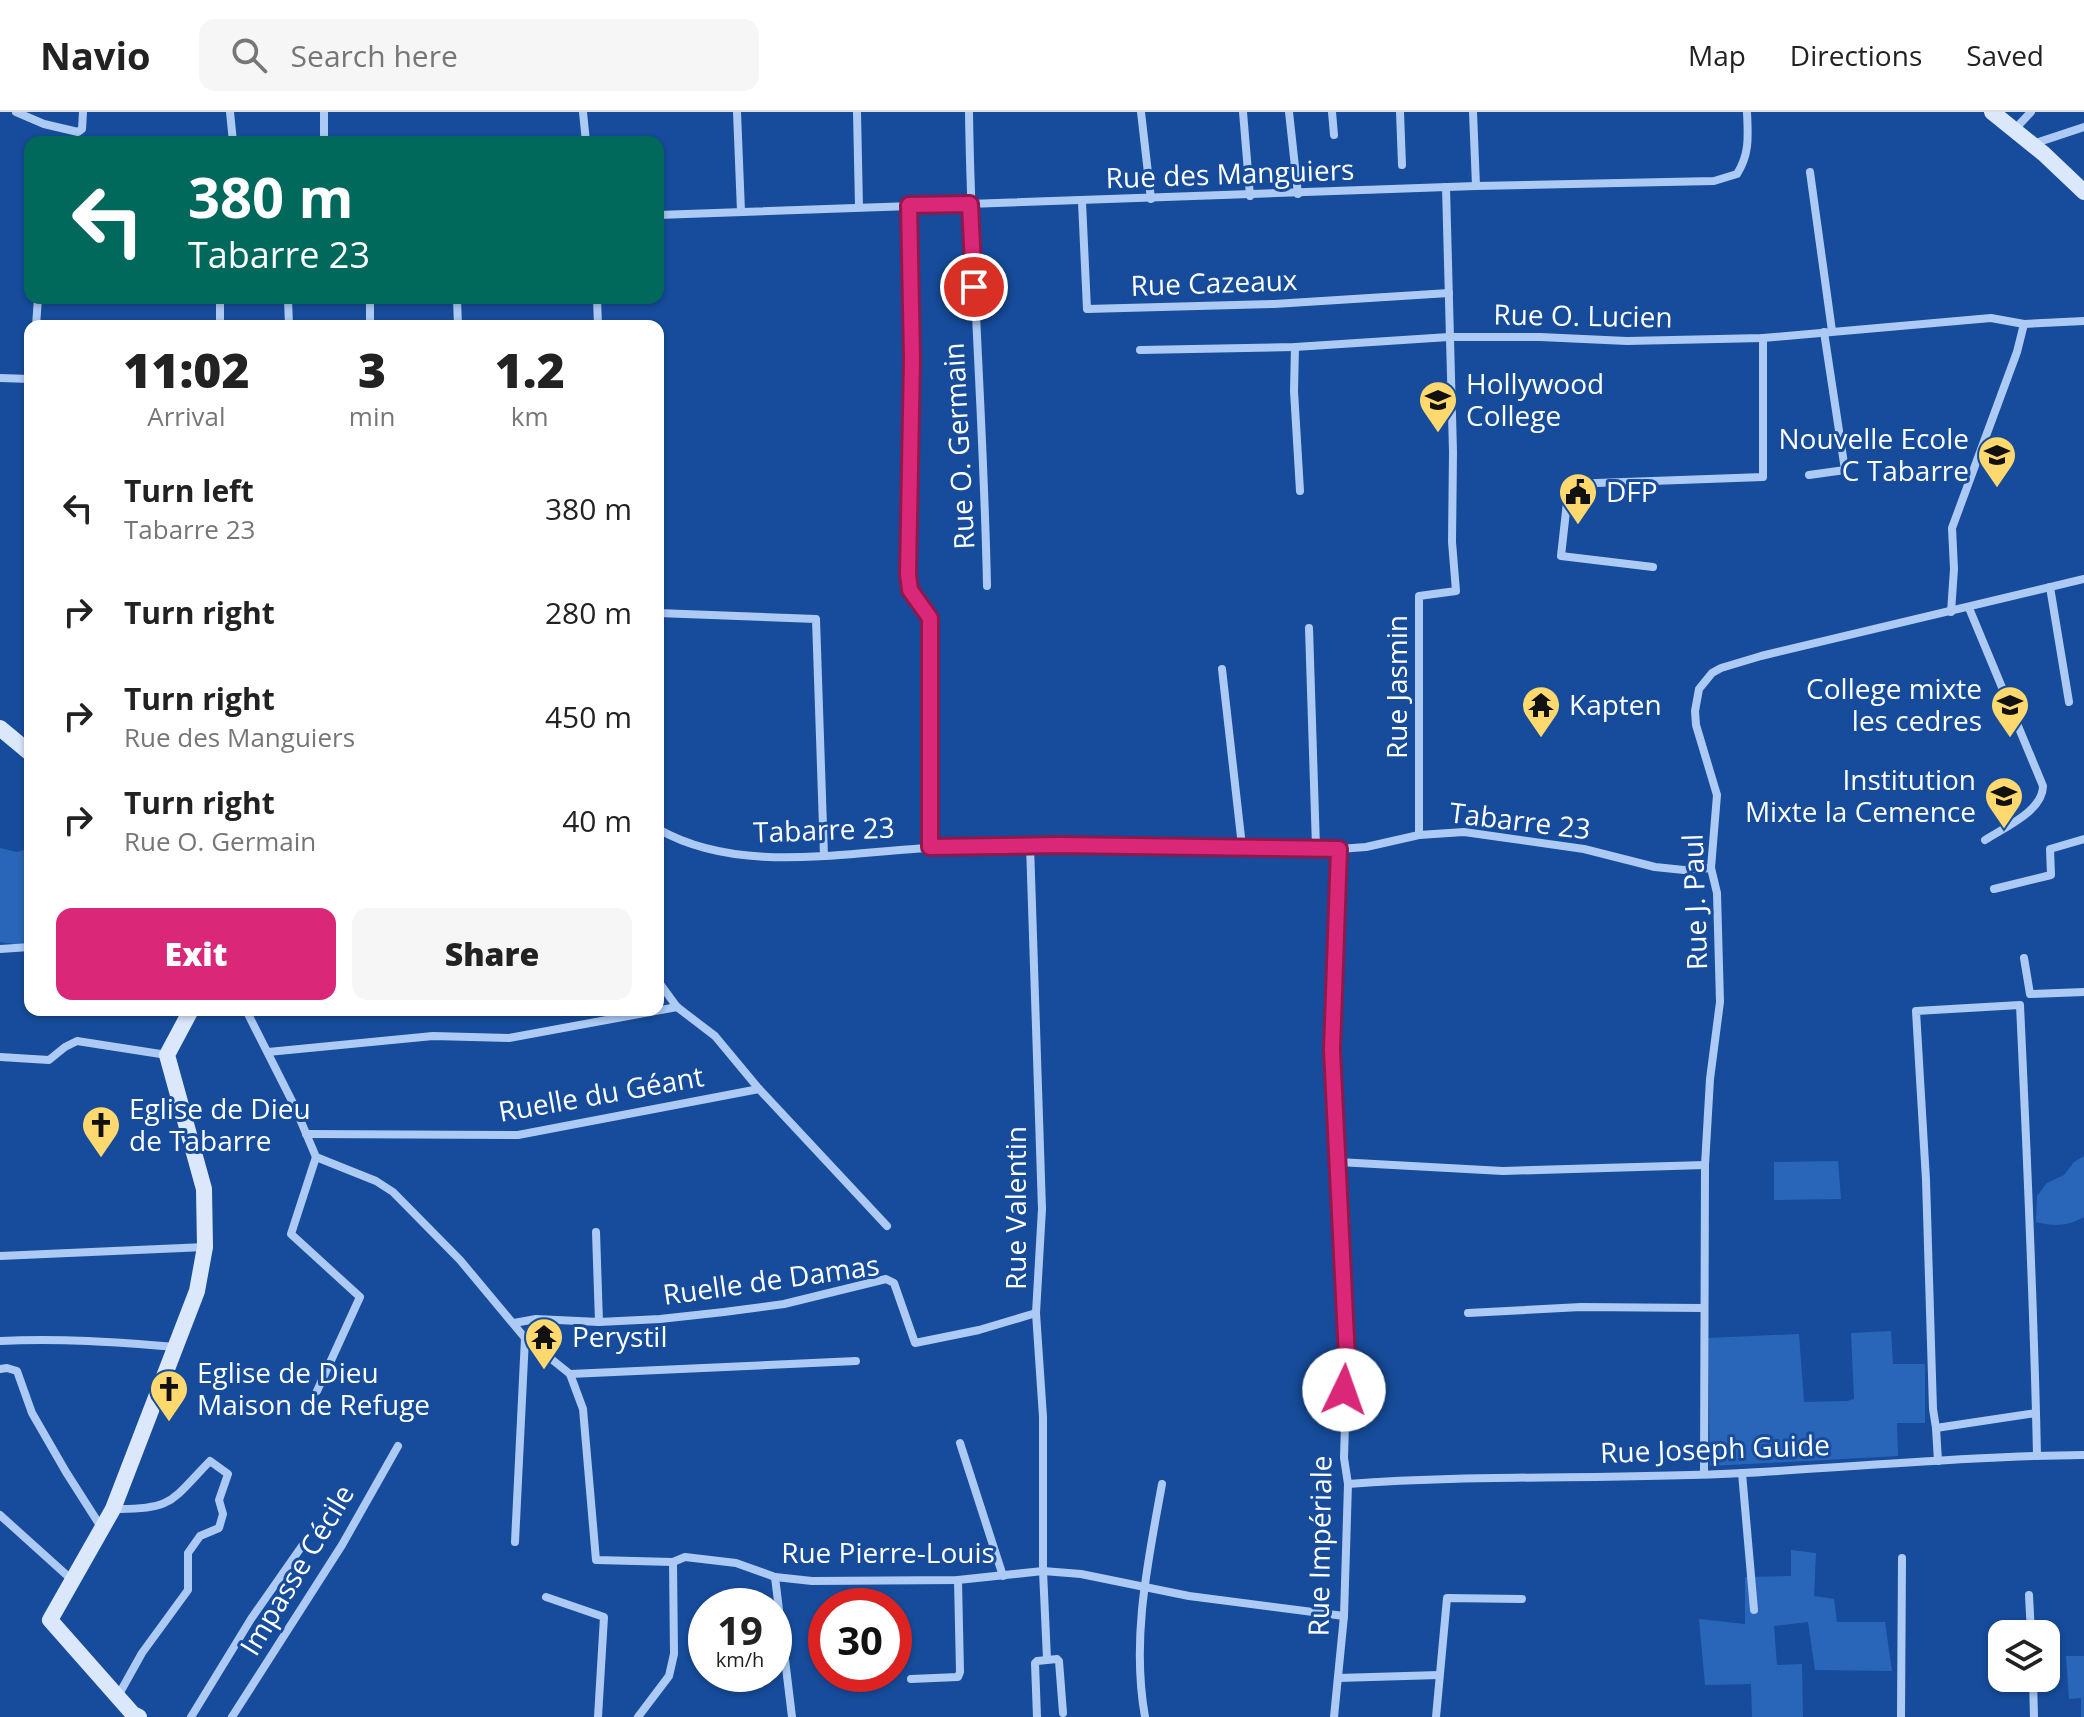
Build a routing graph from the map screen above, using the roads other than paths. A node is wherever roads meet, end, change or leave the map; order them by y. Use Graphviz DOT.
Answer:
graph roads {
  1 [pos="16,112"];
  2 [pos="83,112"];
  3 [pos="230,112"];
  4 [pos="324,112"];
  5 [pos="583,112"];
  6 [pos="737,112"];
  7 [pos="857,112"];
  8 [pos="969,112"];
  9 [pos="1141,112"];
  10 [pos="1243,112"];
  11 [pos="1289,112"];
  12 [pos="1332,112"];
  13 [pos="1400,112"];
  14 [pos="1473,112"];
  15 [pos="1747,112"];
  16 [pos="1992,112"];
  17 [pos="2031,112"];
  18 [pos="2084,127"];
  19 [pos="2015,129"];
  20 [pos="1334,135"];
  21 [pos="232,136"];
  22 [pos="324,136"];
  23 [pos="585,136"];
  24 [pos="2033,144"];
  25 [pos="1402,165"];
  26 [pos="1810,172"];
  27 [pos="2080,183"];
  28 [pos="1476,186"];
  29 [pos="1446,187"];
  30 [pos="1298,194"];
  31 [pos="1250,196"];
  32 [pos="1151,199"];
  33 [pos="1082,202"];
  34 [pos="970,204"];
  35 [pos="909,205"];
  36 [pos="859,207"];
  37 [pos="741,211"];
  38 [pos="664,215"];
  39 [pos="1449,293"];
  40 [pos="2084,321"];
  41 [pos="2024,324"];
  42 [pos="1828,332"];
  43 [pos="1449,337"];
  44 [pos="1763,338"];
  45 [pos="1295,347"];
  46 [pos="1140,350"];
  47 [pos="0,378"];
  48 [pos="24,379"];
  49 [pos="1809,475"];
  50 [pos="1300,491"];
  51 [pos="1653,567"];
  52 [pos="2084,579"];
  53 [pos="987,586"];
  54 [pos="2050,587"];
  55 [pos="1969,608"];
  56 [pos="1951,612"];
  57 [pos="664,613"];
  58 [pos="1309,628"];
  59 [pos="1222,669"];
  60 [pos="2069,702"];
  61 [pos="0,728"];
  62 [pos="24,748"];
  63 [pos="664,832"];
  64 [pos="1419,835"];
  65 [pos="2084,839"];
  66 [pos="1985,840"];
  67 [pos="1030,845"];
  68 [pos="1242,846"];
  69 [pos="930,847"];
  70 [pos="1316,847"];
  71 [pos="1339,849"];
  72 [pos="824,856"];
  73 [pos="1711,868"];
  74 [pos="1994,889"];
  75 [pos="24,947"];
  76 [pos="0,949"];
  77 [pos="2024,958"];
  78 [pos="664,989"];
  79 [pos="2084,992"];
  80 [pos="677,1007"];
  81 [pos="664,1009"];
  82 [pos="188,1016"];
  83 [pos="249,1016"];
  84 [pos="628,1016"];
  85 [pos="268,1052"];
  86 [pos="167,1055"];
  87 [pos="0,1057"];
  88 [pos="759,1089"];
  89 [pos="306,1134"];
  90 [pos="316,1157"];
  91 [pos="1338,1162"];
  92 [pos="1705,1165"];
  93 [pos="887,1226"];
  94 [pos="596,1232"];
  95 [pos="205,1247"];
  96 [pos="0,1256"];
  97 [pos="1703,1308"];
  98 [pos="1036,1313"];
  99 [pos="1468,1313"];
  100 [pos="599,1322"];
  101 [pos="514,1323"];
  102 [pos="525,1338"];
  103 [pos="0,1341"];
  104 [pos="177,1347"];
  105 [pos="856,1361"];
  106 [pos="0,1369"];
  107 [pos="570,1374"];
  108 [pos="317,1391"];
  109 [pos="2036,1413"];
  110 [pos="1936,1428"];
  111 [pos="960,1443"];
  112 [pos="398,1446"];
  113 [pos="2084,1455"];
  114 [pos="2037,1456"];
  115 [pos="1938,1461"];
  116 [pos="1742,1473"];
  117 [pos="1704,1474"];
  118 [pos="1162,1484"];
  119 [pos="1348,1484"];
  120 [pos="113,1509"];
  121 [pos="0,1515"];
  122 [pos="102,1527"];
  123 [pos="515,1542"];
  124 [pos="302,1546"];
  125 [pos="1902,1558"];
  126 [pos="673,1562"];
  127 [pos="1043,1571"];
  128 [pos="1003,1576"];
  129 [pos="775,1577"];
  130 [pos="71,1579"];
  131 [pos="958,1580"];
  132 [pos="1144,1587"];
  133 [pos="2029,1595"];
  134 [pos="546,1597"];
  135 [pos="1522,1599"];
  136 [pos="1754,1610"];
  137 [pos="1344,1616"];
  138 [pos="2030,1620"];
  139 [pos="1047,1659"];
  140 [pos="1439,1675"];
  141 [pos="1338,1678"];
  142 [pos="912,1679"];
  143 [pos="2033,1692"];
  144 [pos="118,1696"];
  145 [pos="1063,1713"];
  146 [pos="134,1716"];
  147 [pos="191,1717"];
  148 [pos="232,1717"];
  149 [pos="598,1717"];
  150 [pos="638,1717"];
  151 [pos="792,1717"];
  152 [pos="1037,1717"];
  153 [pos="1145,1717"];
  154 [pos="1334,1717"];
  155 [pos="1436,1717"];
  156 [pos="1901,1717"];
  157 [pos="2034,1717"];
  1 -- 2 [label="street"];
  3 -- 21 [label="street"];
  4 -- 22 [label="street"];
  5 -- 23 [label="street"];
  6 -- 37 [label="street"];
  7 -- 36 [label="street"];
  8 -- 34 [label="street, Rue O. Germain"];
  9 -- 32 [label="street"];
  10 -- 31 [label="street"];
  11 -- 30 [label="street"];
  12 -- 20 [label="street"];
  13 -- 25 [label="street"];
  14 -- 28 [label="street"];
  15 -- 28 [label="street, Rue des Manguiers"];
  16 -- 19 [label="street"];
  17 -- 19 [label="street"];
  18 -- 24 [label="street"];
  19 -- 24 [label="street"];
  24 -- 27 [label="street"];
  26 -- 42 [label="street"];
  28 -- 29 [label="street, Rue des Manguiers"];
  29 -- 30 [label="street, Rue des Manguiers"];
  29 -- 39 [label="street, Rue Jasmin"];
  30 -- 31 [label="street, Rue des Manguiers"];
  31 -- 32 [label="street, Rue des Manguiers"];
  32 -- 33 [label="street, Rue des Manguiers"];
  33 -- 34 [label="street, Rue des Manguiers"];
  33 -- 39 [label="street, Rue Cazeaux"];
  34 -- 35 [label="street, Rue des Manguiers"];
  34 -- 53 [label="street, Rue O. Germain"];
  35 -- 36 [label="street, Rue des Manguiers"];
  35 -- 69 [label="street"];
  36 -- 37 [label="street, Rue des Manguiers"];
  37 -- 38 [label="street, Rue des Manguiers"];
  39 -- 43 [label="street, Rue Jasmin"];
  40 -- 41 [label="street, Rue O. Lucien"];
  41 -- 42 [label="street, Rue O. Lucien"];
  41 -- 56 [label="street"];
  42 -- 44 [label="street, Rue O. Lucien"];
  42 -- 49 [label="street"];
  43 -- 44 [label="street, Rue O. Lucien"];
  43 -- 45 [label="street, Rue O. Lucien"];
  43 -- 64 [label="street, Rue Jasmin"];
  44 -- 51 [label="street"];
  45 -- 46 [label="street, Rue O. Lucien"];
  45 -- 50 [label="street"];
  47 -- 48 [label="street"];
  52 -- 54 [label="street, Rue J. Paul"];
  54 -- 55 [label="street, Rue J. Paul"];
  54 -- 60 [label="street"];
  55 -- 56 [label="street, Rue J. Paul"];
  55 -- 66 [label="street"];
  56 -- 73 [label="street, Rue J. Paul"];
  57 -- 72 [label="street"];
  58 -- 70 [label="street"];
  59 -- 68 [label="street"];
  61 -- 62 [label="street"];
  63 -- 72 [label="street, Tabarre 23"];
  64 -- 71 [label="street, Tabarre 23"];
  64 -- 73 [label="street, Tabarre 23"];
  65 -- 74 [label="street"];
  67 -- 68 [label="street, Tabarre 23"];
  67 -- 69 [label="street, Tabarre 23"];
  67 -- 98 [label="street, Rue Valentin"];
  68 -- 70 [label="street, Tabarre 23"];
  69 -- 72 [label="street, Tabarre 23"];
  70 -- 71 [label="street, Tabarre 23"];
  71 -- 91 [label="street, Rue Impériale"];
  73 -- 92 [label="street, Rue J. Paul"];
  75 -- 76 [label="street"];
  77 -- 79 [label="street"];
  78 -- 80 [label="street"];
  80 -- 81 [label="street"];
  80 -- 88 [label="street"];
  82 -- 86 [label="street"];
  83 -- 85 [label="street"];
  84 -- 85 [label="street"];
  85 -- 89 [label="street"];
  86 -- 87 [label="street"];
  86 -- 95 [label="street"];
  88 -- 89 [label="street, Ruelle du Géant"];
  88 -- 93 [label="street"];
  89 -- 90 [label="street"];
  90 -- 101 [label="street"];
  90 -- 108 [label="street"];
  91 -- 92 [label="street"];
  91 -- 119 [label="street, Rue Impériale"];
  92 -- 97 [label="street, Rue J. Paul"];
  94 -- 100 [label="street"];
  95 -- 96 [label="street"];
  95 -- 104 [label="street"];
  97 -- 99 [label="street"];
  97 -- 117 [label="street, Rue J. Paul"];
  98 -- 100 [label="street, Ruelle de Damas"];
  98 -- 127 [label="street, Rue Valentin"];
  100 -- 101 [label="street, Ruelle de Damas"];
  101 -- 102 [label="street"];
  102 -- 107 [label="street"];
  102 -- 123 [label="street"];
  103 -- 104 [label="street"];
  104 -- 120 [label="street"];
  105 -- 107 [label="street"];
  106 -- 122 [label="street"];
  107 -- 126 [label="street, Rue Pierre-Louis"];
  109 -- 110 [label="street"];
  109 -- 110 [label="street"];
  109 -- 114 [label="street"];
  110 -- 115 [label="street"];
  111 -- 128 [label="street"];
  112 -- 148 [label="street, Impasse Cécile"];
  113 -- 114 [label="street, Rue Joseph Guide"];
  114 -- 115 [label="street, Rue Joseph Guide"];
  115 -- 116 [label="street, Rue Joseph Guide"];
  116 -- 117 [label="street, Rue Joseph Guide"];
  116 -- 136 [label="street"];
  117 -- 119 [label="street, Rue Joseph Guide"];
  118 -- 132 [label="street"];
  119 -- 137 [label="street, Rue Impériale"];
  120 -- 122 [label="street"];
  120 -- 144 [label="street"];
  121 -- 130 [label="street"];
  122 -- 130 [label="street"];
  124 -- 147 [label="street"];
  125 -- 156 [label="street"];
  126 -- 129 [label="street, Rue Pierre-Louis"];
  126 -- 150 [label="street"];
  127 -- 128 [label="street, Rue Pierre-Louis"];
  127 -- 132 [label="street, Rue Pierre-Louis"];
  127 -- 139 [label="street, Rue Valentin"];
  128 -- 131 [label="street, Rue Pierre-Louis"];
  129 -- 131 [label="street, Rue Pierre-Louis"];
  129 -- 151 [label="street"];
  130 -- 144 [label="street"];
  131 -- 142 [label="street"];
  132 -- 137 [label="street, Rue Pierre-Louis"];
  132 -- 153 [label="street"];
  133 -- 138 [label="street"];
  134 -- 149 [label="street"];
  135 -- 140 [label="street"];
  137 -- 141 [label="street, Rue Impériale"];
  139 -- 145 [label="street"];
  139 -- 152 [label="street"];
  140 -- 141 [label="street"];
  140 -- 155 [label="street"];
  141 -- 154 [label="street, Rue Impériale"];
  143 -- 157 [label="street"];
  144 -- 146 [label="street"];
}
